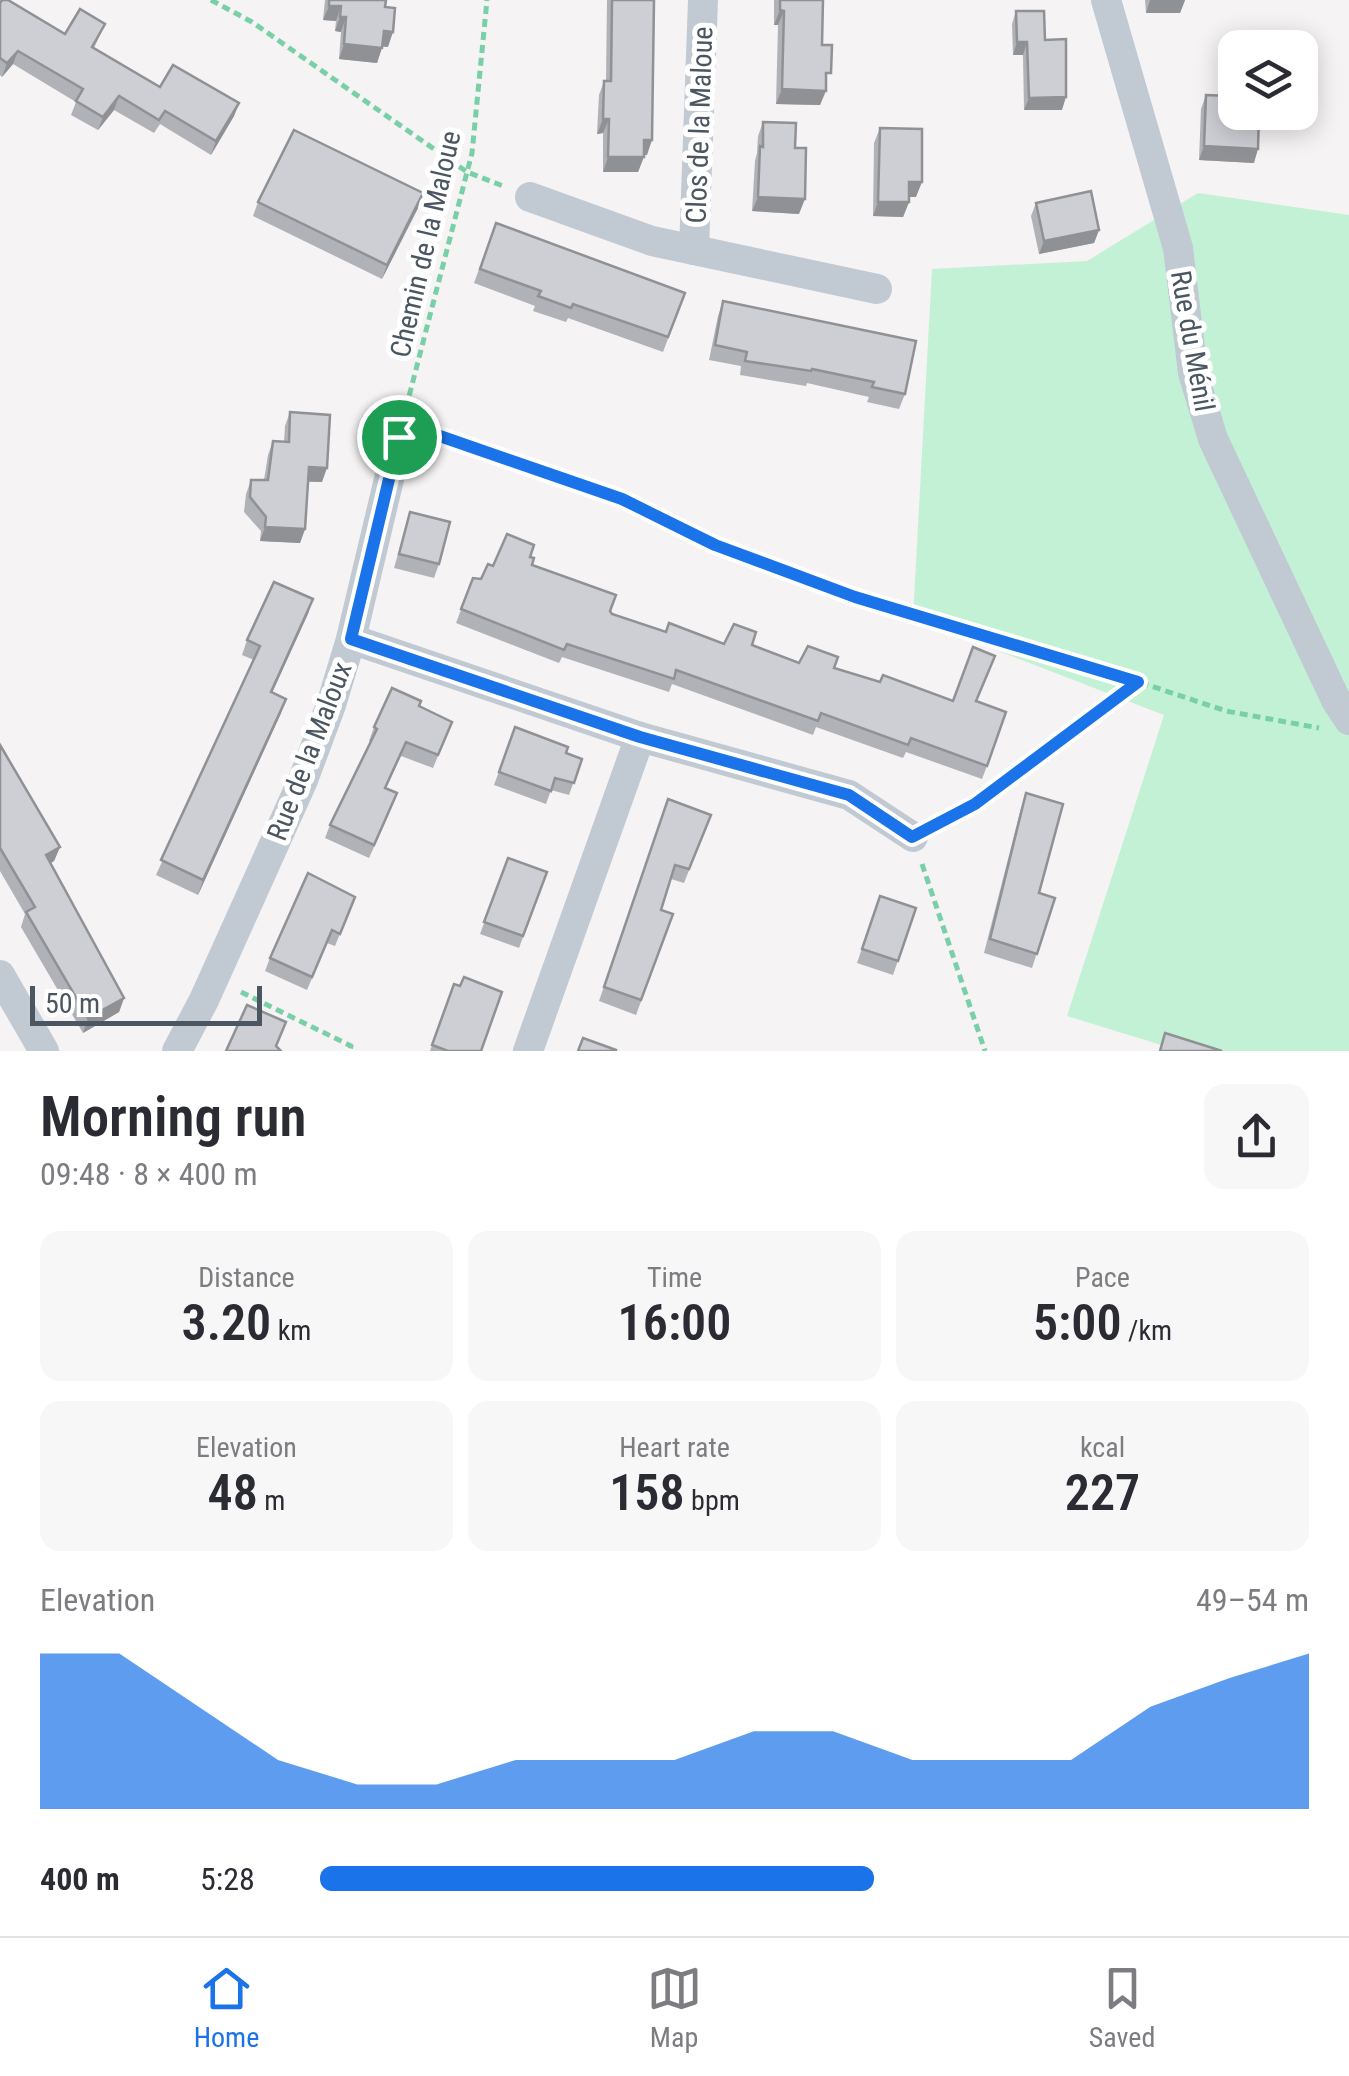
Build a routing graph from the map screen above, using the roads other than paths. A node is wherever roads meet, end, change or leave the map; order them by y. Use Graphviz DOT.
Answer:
graph roads {
  1 [pos="703,0"];
  2 [pos="1106,0"];
  3 [pos="530,197"];
  4 [pos="694,250"];
  5 [pos="876,289"];
  6 [pos="399,437"];
  7 [pos="351,639"];
  8 [pos="1340,725"];
  9 [pos="640,737"];
  10 [pos="912,837"];
  11 [pos="0,974"];
  12 [pos="44,1051"];
  13 [pos="177,1051"];
  14 [pos="528,1051"];
  1 -- 4 [label="street, Clos de la Maloue"];
  2 -- 8 [label="street, Rue du Ménil"];
  3 -- 4 [label="street, Clos de la Maloue"];
  4 -- 5 [label="street, Clos de la Maloue"];
  6 -- 7 [label="street, Rue de la Maloux"];
  7 -- 9 [label="street"];
  7 -- 13 [label="street, Rue de la Maloux"];
  9 -- 10 [label="street"];
  9 -- 14 [label="street"];
  11 -- 12 [label="street"];
}
